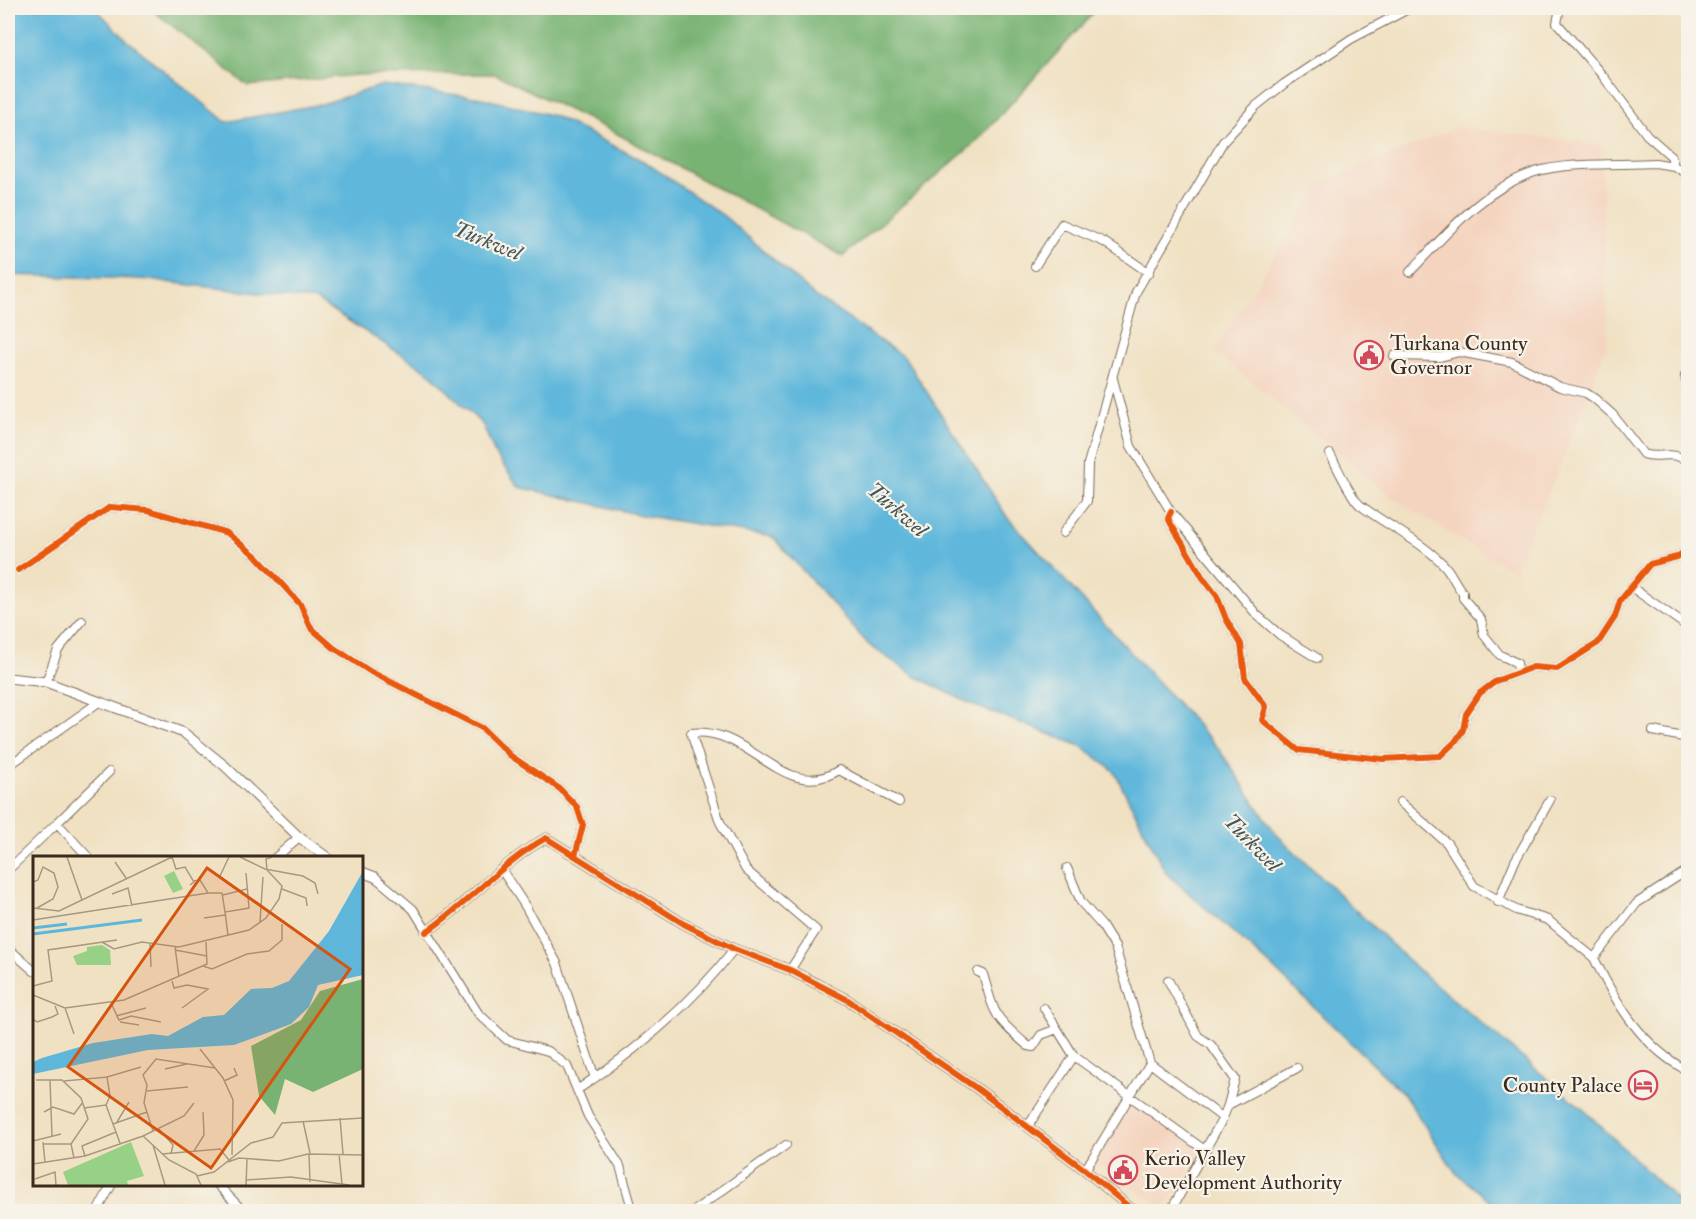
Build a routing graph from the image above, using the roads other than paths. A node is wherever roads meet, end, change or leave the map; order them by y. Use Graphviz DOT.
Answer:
graph roads {
  1 [pos="1410,8"];
  2 [pos="1560,8"];
  3 [pos="1674,166"];
  4 [pos="1689,174"];
  5 [pos="1035,266"];
  6 [pos="1410,272"];
  7 [pos="1149,273"];
  8 [pos="1394,356"];
  9 [pos="1689,369"];
  10 [pos="1113,378"];
  11 [pos="1689,389"];
  12 [pos="1689,445"];
  13 [pos="1330,454"];
  14 [pos="1686,460"];
  15 [pos="1171,512"];
  16 [pos="1063,533"];
  17 [pos="1689,549"];
  18 [pos="18,570"];
  19 [pos="1631,587"];
  20 [pos="82,621"];
  21 [pos="1689,627"];
  22 [pos="1317,658"];
  23 [pos="1518,672"];
  24 [pos="8,678"];
  25 [pos="46,682"];
  26 [pos="99,702"];
  27 [pos="1653,731"];
  28 [pos="1689,738"];
  29 [pos="8,765"];
  30 [pos="109,772"];
  31 [pos="1550,800"];
  32 [pos="899,802"];
  33 [pos="1400,802"];
  34 [pos="57,823"];
  35 [pos="299,837"];
  36 [pos="87,856"];
  37 [pos="277,856"];
  38 [pos="325,856"];
  39 [pos="575,856"];
  40 [pos="1067,868"];
  41 [pos="501,869"];
  42 [pos="8,870"];
  43 [pos="1689,870"];
  44 [pos="363,872"];
  45 [pos="375,877"];
  46 [pos="1498,902"];
  47 [pos="426,932"];
  48 [pos="8,948"];
  49 [pos="734,950"];
  50 [pos="1594,958"];
  51 [pos="33,970"];
  52 [pos="790,970"];
  53 [pos="978,972"];
  54 [pos="1168,980"];
  55 [pos="1044,1008"];
  56 [pos="1058,1029"];
  57 [pos="1074,1056"];
  58 [pos="1150,1063"];
  59 [pos="1297,1068"];
  60 [pos="1689,1071"];
  61 [pos="596,1078"];
  62 [pos="577,1090"];
  63 [pos="1131,1096"];
  64 [pos="1228,1105"];
  65 [pos="1223,1118"];
  66 [pos="1028,1126"];
  67 [pos="786,1145"];
  68 [pos="1206,1151"];
  69 [pos="1085,1170"];
  70 [pos="111,1186"];
  71 [pos="219,1186"];
  72 [pos="97,1212"];
  73 [pos="244,1212"];
  74 [pos="633,1212"];
  75 [pos="692,1212"];
  76 [pos="1135,1212"];
  77 [pos="1170,1212"];
  1 -- 7 [label="street"];
  2 -- 3 [label="street"];
  3 -- 4 [label="street"];
  3 -- 6 [label="street"];
  5 -- 7 [label="street"];
  7 -- 10 [label="street"];
  8 -- 14 [label="street"];
  9 -- 11 [label="street"];
  10 -- 15 [label="street"];
  10 -- 16 [label="street"];
  12 -- 14 [label="street"];
  13 -- 23 [label="street"];
  15 -- 22 [label="street"];
  15 -- 23 [label="street"];
  17 -- 19 [label="street"];
  18 -- 39 [label="street"];
  19 -- 21 [label="street"];
  19 -- 23 [label="street"];
  20 -- 25 [label="street"];
  24 -- 25 [label="street"];
  25 -- 26 [label="street"];
  26 -- 29 [label="street"];
  26 -- 35 [label="street"];
  27 -- 28 [label="street"];
  30 -- 34 [label="street"];
  31 -- 46 [label="street"];
  32 -- 52 [label="street"];
  33 -- 46 [label="street"];
  34 -- 36 [label="street"];
  34 -- 42 [label="street"];
  35 -- 37 [label="street"];
  35 -- 38 [label="street"];
  39 -- 41 [label="street"];
  39 -- 49 [label="street"];
  40 -- 58 [label="street"];
  41 -- 47 [label="street"];
  41 -- 61 [label="street"];
  43 -- 50 [label="street"];
  44 -- 45 [label="street"];
  45 -- 47 [label="street"];
  46 -- 50 [label="street"];
  47 -- 62 [label="street"];
  48 -- 51 [label="street"];
  49 -- 52 [label="street"];
  49 -- 61 [label="street"];
  50 -- 60 [label="street"];
  52 -- 66 [label="street"];
  53 -- 56 [label="street"];
  54 -- 64 [label="street"];
  55 -- 56 [label="street"];
  56 -- 57 [label="street"];
  57 -- 63 [label="street"];
  57 -- 66 [label="street"];
  58 -- 63 [label="street"];
  58 -- 65 [label="street"];
  59 -- 64 [label="street"];
  61 -- 62 [label="street"];
  62 -- 74 [label="street"];
  63 -- 68 [label="street"];
  63 -- 69 [label="street"];
  64 -- 65 [label="street"];
  65 -- 68 [label="street"];
  66 -- 69 [label="street"];
  67 -- 75 [label="street"];
  68 -- 77 [label="street"];
  69 -- 76 [label="street"];
  70 -- 72 [label="street"];
  71 -- 73 [label="street"];
}
